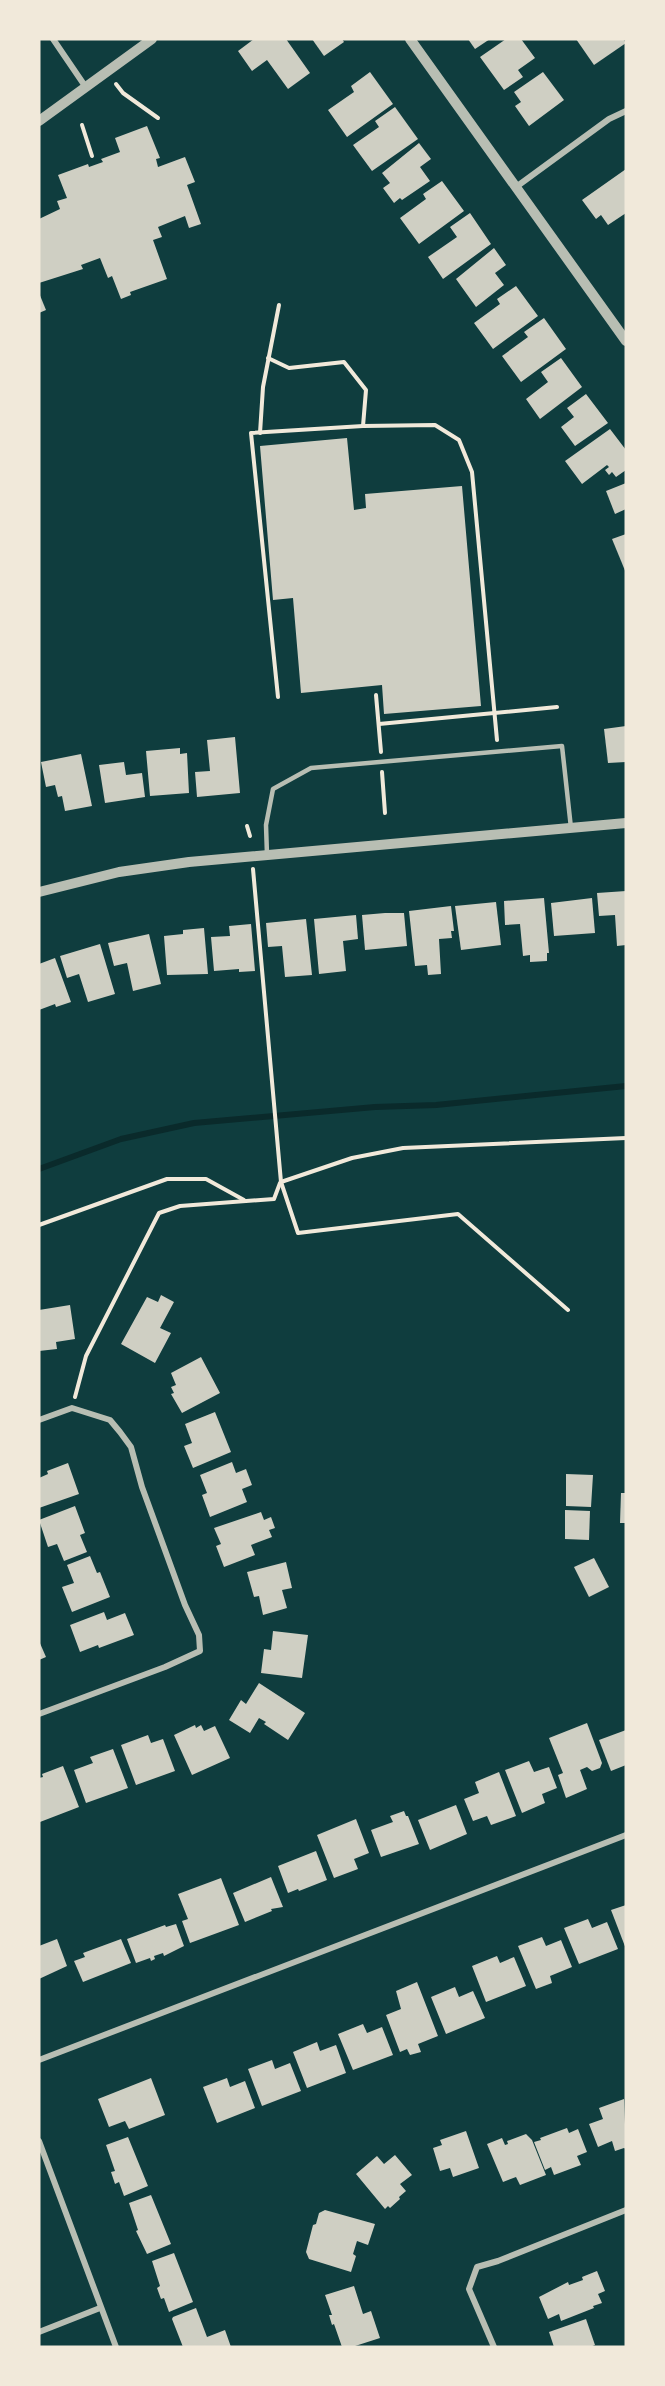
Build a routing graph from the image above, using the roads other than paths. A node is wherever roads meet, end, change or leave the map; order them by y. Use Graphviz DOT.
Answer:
graph roads {
  1 [pos="53,39"];
  2 [pos="152,39"];
  3 [pos="410,39"];
  4 [pos="86,86"];
  5 [pos="626,111"];
  6 [pos="39,121"];
  7 [pos="516,187"];
  8 [pos="626,341"];
  9 [pos="626,823"];
  10 [pos="572,828"];
  11 [pos="267,855"];
  12 [pos="39,892"];
  13 [pos="39,1420"];
  14 [pos="39,1714"];
  15 [pos="626,1834"];
  16 [pos="39,2060"];
  17 [pos="39,2141"];
  18 [pos="626,2210"];
  19 [pos="100,2308"];
  20 [pos="39,2332"];
  21 [pos="116,2347"];
  22 [pos="494,2347"];
  1 -- 4 [label="street"];
  2 -- 4 [label="street"];
  3 -- 7 [label="street"];
  4 -- 6 [label="street"];
  5 -- 7 [label="street"];
  7 -- 8 [label="street"];
  9 -- 10 [label="street"];
  10 -- 11 [label="street"];
  10 -- 11 [label="lane"];
  11 -- 12 [label="street"];
  13 -- 14 [label="street"];
  15 -- 16 [label="street"];
  17 -- 19 [label="street"];
  18 -- 22 [label="street"];
  19 -- 20 [label="street"];
  19 -- 21 [label="street"];
}
